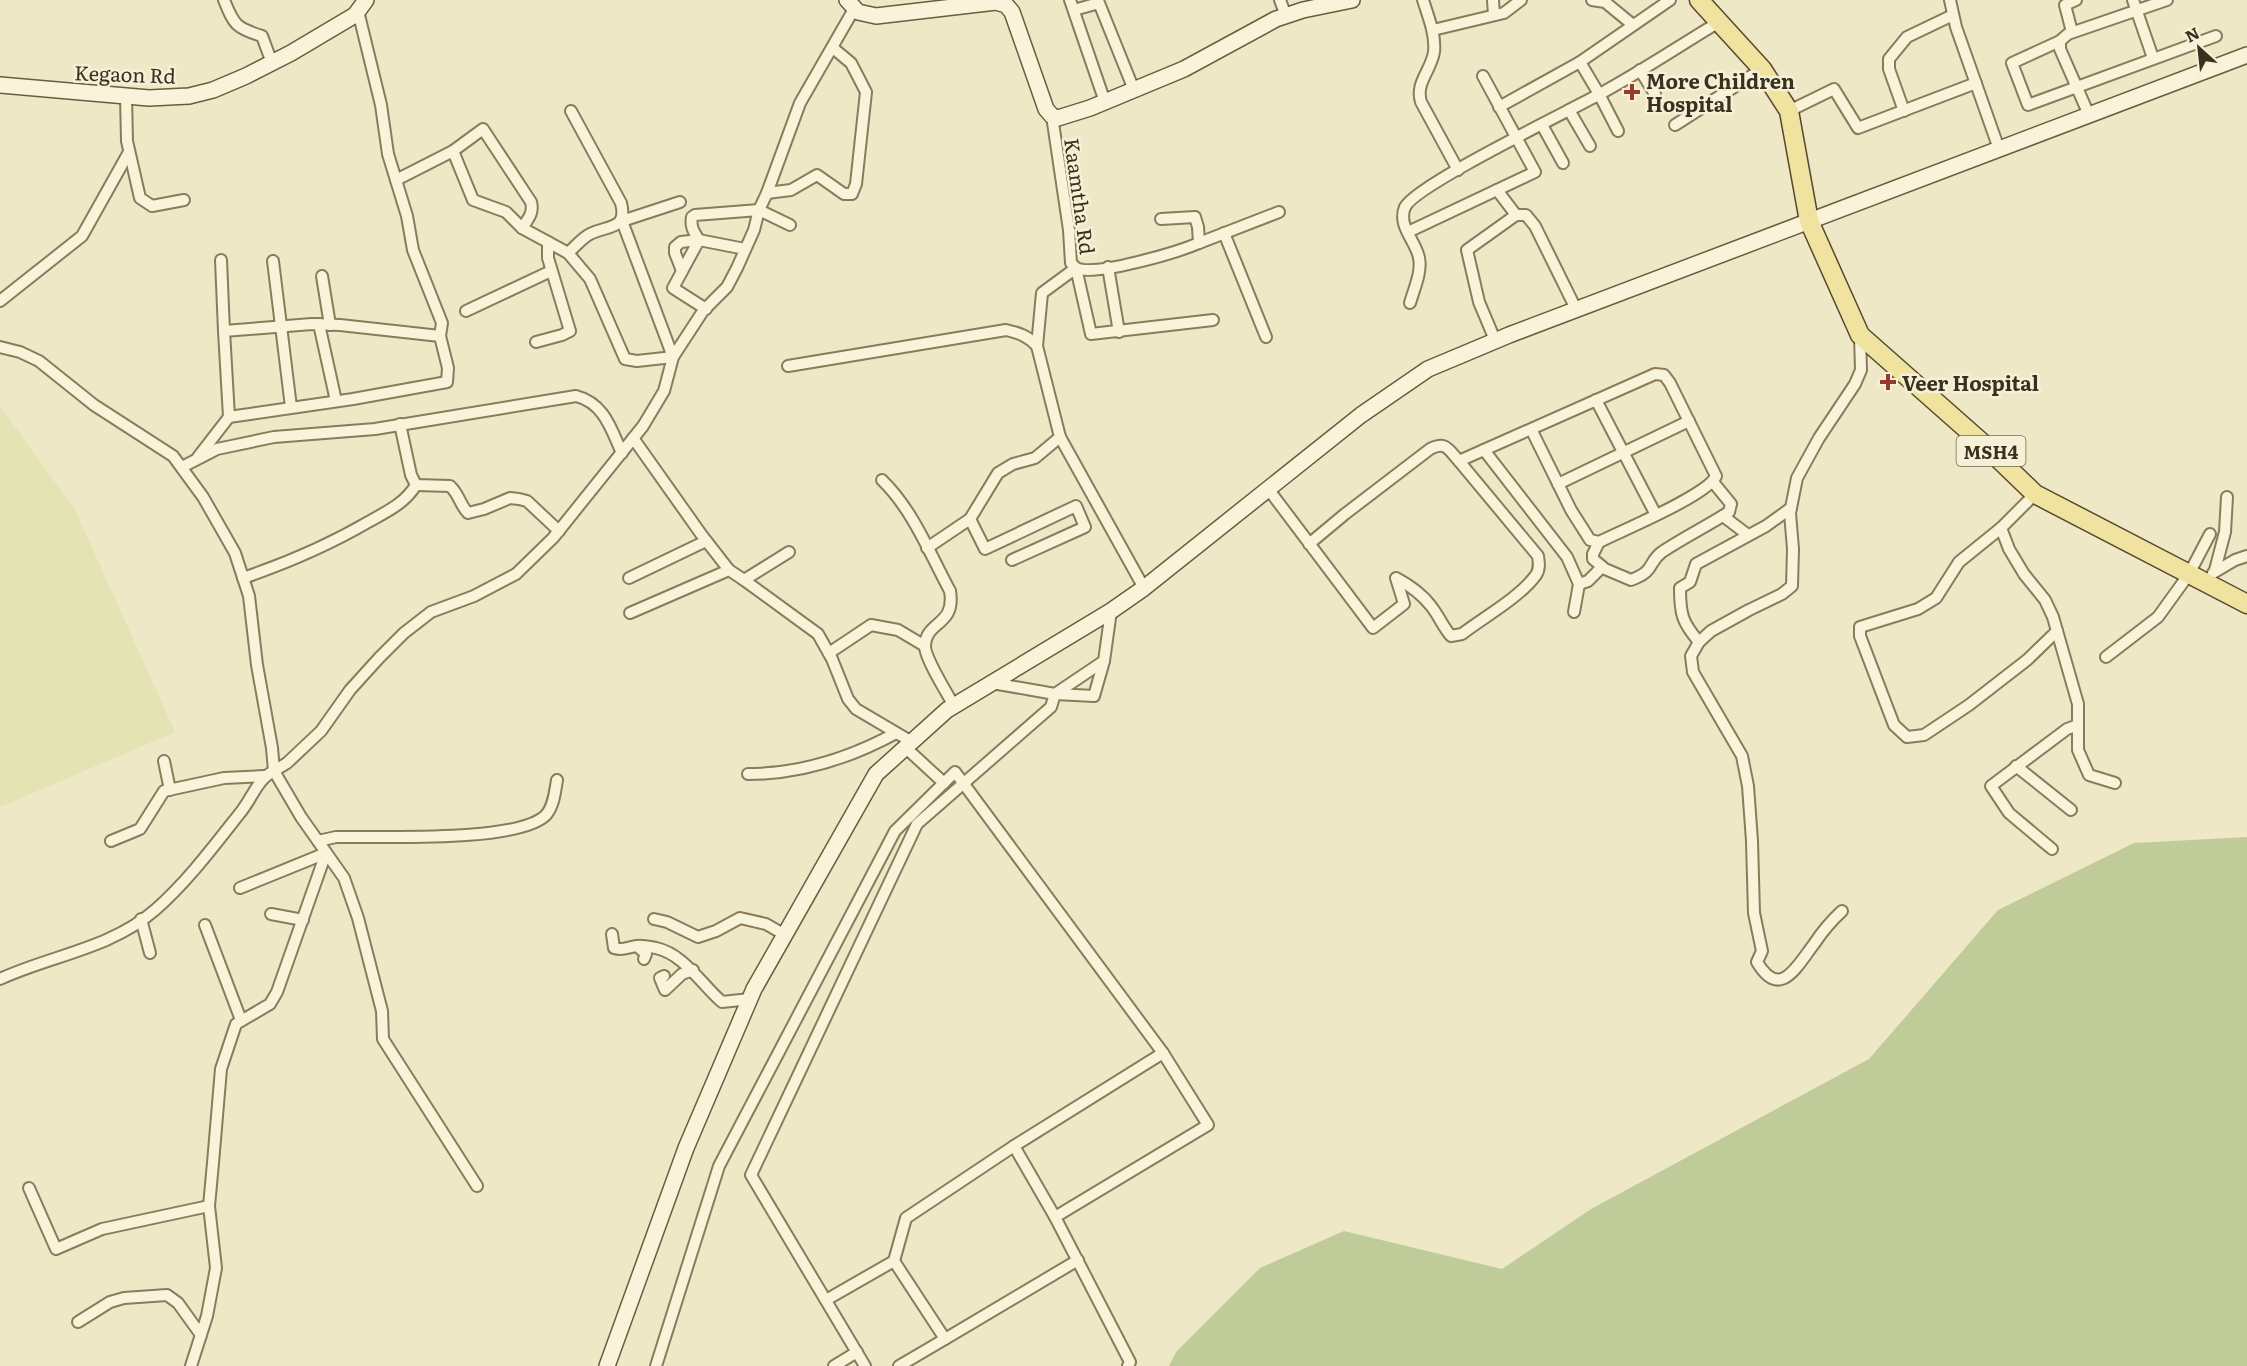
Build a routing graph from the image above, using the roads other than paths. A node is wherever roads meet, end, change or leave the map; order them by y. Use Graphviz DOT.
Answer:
graph roads {
  1 [pos="224,0"];
  2 [pos="1280,0"];
  3 [pos="1352,0"];
  4 [pos="1423,0"];
  5 [pos="1493,0"];
  6 [pos="1521,0"];
  7 [pos="1592,0"];
  8 [pos="1670,0"];
  9 [pos="1699,0"];
  10 [pos="1950,0"];
  11 [pos="2076,0"];
  12 [pos="2167,0"];
  13 [pos="1012,2"];
  14 [pos="362,5"];
  15 [pos="850,5"];
  16 [pos="1072,5"];
  17 [pos="2135,5"];
  18 [pos="1494,15"];
  19 [pos="1953,15"];
  20 [pos="1286,16"];
  21 [pos="1719,22"];
  22 [pos="1634,25"];
  23 [pos="1433,30"];
  24 [pos="2072,32"];
  25 [pos="2216,36"];
  26 [pos="2060,41"];
  27 [pos="833,48"];
  28 [pos="2247,55"];
  29 [pos="2153,58"];
  30 [pos="1580,62"];
  31 [pos="272,63"];
  32 [pos="1762,69"];
  33 [pos="1640,70"];
  34 [pos="1483,76"];
  35 [pos="1976,83"];
  36 [pos="0,85"];
  37 [pos="2076,87"];
  38 [pos="1134,90"];
  39 [pos="1599,94"];
  40 [pos="1655,94"];
  41 [pos="126,96"];
  42 [pos="1106,102"];
  43 [pos="1499,106"];
  44 [pos="1569,110"];
  45 [pos="571,111"];
  46 [pos="1789,111"];
  47 [pos="1904,111"];
  48 [pos="2089,115"];
  49 [pos="1052,116"];
  50 [pos="1542,125"];
  51 [pos="1675,125"];
  52 [pos="1618,131"];
  53 [pos="1516,138"];
  54 [pos="1590,146"];
  55 [pos="1999,149"];
  56 [pos="453,151"];
  57 [pos="129,152"];
  58 [pos="1563,163"];
  59 [pos="1458,170"];
  60 [pos="396,180"];
  61 [pos="1497,190"];
  62 [pos="767,193"];
  63 [pos="183,200"];
  64 [pos="680,202"];
  65 [pos="759,210"];
  66 [pos="1279,212"];
  67 [pos="1516,215"];
  68 [pos="1161,219"];
  69 [pos="622,221"];
  70 [pos="1809,221"];
  71 [pos="790,225"];
  72 [pos="522,228"];
  73 [pos="1408,232"];
  74 [pos="1224,233"];
  75 [pos="699,240"];
  76 [pos="548,242"];
  77 [pos="1199,243"];
  78 [pos="745,249"];
  79 [pos="568,254"];
  80 [pos="221,260"];
  81 [pos="273,261"];
  82 [pos="1108,267"];
  83 [pos="1076,268"];
  84 [pos="551,271"];
  85 [pos="682,271"];
  86 [pos="322,276"];
  87 [pos="0,302"];
  88 [pos="1410,303"];
  89 [pos="706,309"];
  90 [pos="1576,309"];
  91 [pos="466,311"];
  92 [pos="1213,320"];
  93 [pos="325,324"];
  94 [pos="281,327"];
  95 [pos="224,331"];
  96 [pos="1119,332"];
  97 [pos="1860,335"];
  98 [pos="440,336"];
  99 [pos="1266,337"];
  100 [pos="1495,340"];
  101 [pos="536,342"];
  102 [pos="1037,346"];
  103 [pos="0,347"];
  104 [pos="673,357"];
  105 [pos="788,366"];
  106 [pos="1596,400"];
  107 [pos="336,401"];
  108 [pos="291,407"];
  109 [pos="229,417"];
  110 [pos="1689,421"];
  111 [pos="400,424"];
  112 [pos="1531,429"];
  113 [pos="1060,437"];
  114 [pos="633,438"];
  115 [pos="1484,450"];
  116 [pos="622,453"];
  117 [pos="1624,454"];
  118 [pos="196,460"];
  119 [pos="1459,461"];
  120 [pos="182,467"];
  121 [pos="882,480"];
  122 [pos="1713,482"];
  123 [pos="1558,484"];
  124 [pos="416,485"];
  125 [pos="1269,490"];
  126 [pos="2035,494"];
  127 [pos="2227,497"];
  128 [pos="1093,498"];
  129 [pos="1076,506"];
  130 [pos="1791,508"];
  131 [pos="1656,515"];
  132 [pos="1724,516"];
  133 [pos="970,519"];
  134 [pos="2001,528"];
  135 [pos="559,531"];
  136 [pos="2210,534"];
  137 [pos="1748,535"];
  138 [pos="706,541"];
  139 [pos="1599,542"];
  140 [pos="1310,544"];
  141 [pos="927,548"];
  142 [pos="789,552"];
  143 [pos="2247,556"];
  144 [pos="1012,560"];
  145 [pos="1602,567"];
  146 [pos="729,570"];
  147 [pos="2188,574"];
  148 [pos="2210,577"];
  149 [pos="243,578"];
  150 [pos="629,578"];
  151 [pos="744,580"];
  152 [pos="1579,584"];
  153 [pos="1144,588"];
  154 [pos="2247,604"];
  155 [pos="1111,611"];
  156 [pos="1574,612"];
  157 [pos="630,613"];
  158 [pos="2057,631"];
  159 [pos="1699,642"];
  160 [pos="925,646"];
  161 [pos="829,653"];
  162 [pos="2106,657"];
  163 [pos="1104,661"];
  164 [pos="992,683"];
  165 [pos="1056,694"];
  166 [pos="954,705"];
  167 [pos="2078,725"];
  168 [pos="896,733"];
  169 [pos="909,745"];
  170 [pos="164,761"];
  171 [pos="2016,765"];
  172 [pos="269,773"];
  173 [pos="748,774"];
  174 [pos="557,780"];
  175 [pos="944,783"];
  176 [pos="963,783"];
  177 [pos="2115,783"];
  178 [pos="170,790"];
  179 [pos="2071,810"];
  180 [pos="111,841"];
  181 [pos="318,841"];
  182 [pos="2052,849"];
  183 [pos="326,853"];
  184 [pos="240,888"];
  185 [pos="1842,911"];
  186 [pos="271,914"];
  187 [pos="141,919"];
  188 [pos="654,919"];
  189 [pos="303,920"];
  190 [pos="206,925"];
  191 [pos="612,934"];
  192 [pos="785,935"];
  193 [pos="637,946"];
  194 [pos="150,953"];
  195 [pos="644,960"];
  196 [pos="693,970"];
  197 [pos="664,976"];
  198 [pos="0,979"];
  199 [pos="750,999"];
  200 [pos="241,1020"];
  201 [pos="1163,1053"];
  202 [pos="1014,1146"];
  203 [pos="477,1186"];
  204 [pos="29,1188"];
  205 [pos="210,1206"];
  206 [pos="1055,1217"];
  207 [pos="1078,1260"];
  208 [pos="894,1261"];
  209 [pos="826,1300"];
  210 [pos="78,1322"];
  211 [pos="201,1335"];
  212 [pos="945,1339"];
  213 [pos="857,1352"];
  214 [pos="191,1366"];
  215 [pos="607,1366"];
  216 [pos="657,1366"];
  217 [pos="834,1366"];
  218 [pos="865,1366"];
  219 [pos="899,1366"];
  220 [pos="1128,1366"];
  1 -- 31 [label="street"];
  2 -- 20 [label="street"];
  3 -- 20 [label="street"];
  4 -- 23 [label="street"];
  5 -- 18 [label="street"];
  6 -- 18 [label="street"];
  7 -- 22 [label="street"];
  8 -- 22 [label="street"];
  9 -- 21 [label="main road, MSH4"];
  10 -- 19 [label="street"];
  11 -- 24 [label="street"];
  12 -- 17 [label="street"];
  13 -- 15 [label="street"];
  13 -- 49 [label="street"];
  14 -- 31 [label="street, Kegaon Rd"];
  14 -- 60 [label="street"];
  15 -- 27 [label="street"];
  16 -- 38 [label="street"];
  16 -- 42 [label="street"];
  17 -- 24 [label="street"];
  17 -- 29 [label="street"];
  18 -- 23 [label="street"];
  19 -- 35 [label="street"];
  19 -- 47 [label="street"];
  20 -- 38 [label="street"];
  21 -- 32 [label="main road, MSH4"];
  21 -- 33 [label="street"];
  22 -- 30 [label="street"];
  23 -- 59 [label="street"];
  24 -- 26 [label="street"];
  25 -- 29 [label="street"];
  26 -- 37 [label="street"];
  26 -- 37 [label="street"];
  27 -- 62 [label="street"];
  27 -- 62 [label="street"];
  28 -- 48 [label="street"];
  29 -- 37 [label="street"];
  30 -- 39 [label="street"];
  30 -- 43 [label="street"];
  31 -- 41 [label="street, Kegaon Rd"];
  32 -- 46 [label="main road, MSH4"];
  32 -- 51 [label="street"];
  33 -- 39 [label="street"];
  33 -- 40 [label="street"];
  34 -- 43 [label="street"];
  35 -- 47 [label="street"];
  35 -- 55 [label="street"];
  36 -- 41 [label="street, Kegaon Rd"];
  37 -- 48 [label="street"];
  38 -- 42 [label="street"];
  39 -- 44 [label="street"];
  39 -- 52 [label="street"];
  41 -- 57 [label="street"];
  42 -- 49 [label="street"];
  43 -- 53 [label="street"];
  44 -- 50 [label="street"];
  44 -- 54 [label="street"];
  45 -- 69 [label="street"];
  46 -- 47 [label="street"];
  46 -- 70 [label="main road, MSH4"];
  48 -- 55 [label="street"];
  49 -- 83 [label="street, Kaamtha Rd"];
  50 -- 53 [label="street"];
  50 -- 58 [label="street"];
  53 -- 59 [label="street"];
  53 -- 61 [label="street"];
  55 -- 70 [label="street"];
  56 -- 60 [label="street"];
  56 -- 72 [label="street"];
  56 -- 72 [label="street"];
  57 -- 63 [label="street"];
  57 -- 87 [label="street"];
  59 -- 73 [label="street"];
  60 -- 98 [label="street"];
  61 -- 67 [label="street"];
  61 -- 73 [label="street"];
  62 -- 65 [label="street"];
  64 -- 69 [label="street"];
  65 -- 71 [label="street"];
  65 -- 75 [label="street"];
  65 -- 78 [label="street"];
  66 -- 74 [label="street"];
  67 -- 90 [label="street"];
  67 -- 100 [label="street"];
  68 -- 77 [label="street"];
  69 -- 79 [label="street"];
  69 -- 104 [label="street"];
  70 -- 90 [label="street"];
  70 -- 97 [label="main road, MSH4"];
  72 -- 76 [label="street"];
  73 -- 88 [label="street"];
  74 -- 77 [label="street"];
  74 -- 99 [label="street"];
  75 -- 78 [label="street"];
  75 -- 85 [label="street"];
  75 -- 85 [label="street"];
  76 -- 79 [label="street"];
  76 -- 84 [label="street"];
  77 -- 82 [label="street"];
  78 -- 89 [label="street"];
  79 -- 104 [label="street"];
  80 -- 95 [label="street"];
  81 -- 94 [label="street"];
  82 -- 83 [label="street"];
  82 -- 96 [label="street"];
  83 -- 96 [label="street, Kaamtha Rd"];
  83 -- 102 [label="street"];
  84 -- 91 [label="street"];
  84 -- 101 [label="street"];
  85 -- 89 [label="street"];
  86 -- 93 [label="street"];
  89 -- 104 [label="street"];
  90 -- 100 [label="street"];
  92 -- 96 [label="street, Kaamtha Rd"];
  93 -- 94 [label="street"];
  93 -- 98 [label="street"];
  93 -- 107 [label="street"];
  94 -- 95 [label="street"];
  94 -- 108 [label="street"];
  95 -- 109 [label="street"];
  97 -- 126 [label="main road, MSH4"];
  97 -- 130 [label="street"];
  98 -- 107 [label="street"];
  100 -- 125 [label="street"];
  102 -- 105 [label="street"];
  102 -- 113 [label="street"];
  103 -- 120 [label="street"];
  104 -- 114 [label="street"];
  106 -- 110 [label="street"];
  106 -- 112 [label="street"];
  106 -- 117 [label="street"];
  107 -- 108 [label="street"];
  108 -- 109 [label="street"];
  109 -- 118 [label="street"];
  110 -- 117 [label="street"];
  110 -- 122 [label="street"];
  111 -- 116 [label="street"];
  111 -- 118 [label="street"];
  111 -- 124 [label="street"];
  112 -- 115 [label="street"];
  112 -- 123 [label="street"];
  113 -- 128 [label="street"];
  113 -- 133 [label="street"];
  114 -- 116 [label="street"];
  114 -- 138 [label="street"];
  115 -- 119 [label="street"];
  115 -- 152 [label="street"];
  116 -- 135 [label="street"];
  117 -- 123 [label="street"];
  117 -- 131 [label="street"];
  118 -- 120 [label="street"];
  119 -- 140 [label="street"];
  119 -- 140 [label="street"];
  120 -- 149 [label="street"];
  121 -- 141 [label="street"];
  122 -- 131 [label="street"];
  122 -- 132 [label="street"];
  123 -- 139 [label="street"];
  124 -- 135 [label="street"];
  124 -- 149 [label="street"];
  125 -- 140 [label="street"];
  125 -- 153 [label="street"];
  126 -- 134 [label="street"];
  126 -- 147 [label="main road, MSH4"];
  127 -- 148 [label="street"];
  128 -- 129 [label="street"];
  128 -- 153 [label="street"];
  129 -- 133 [label="street"];
  129 -- 144 [label="street"];
  130 -- 137 [label="street"];
  130 -- 159 [label="street"];
  131 -- 139 [label="street"];
  132 -- 137 [label="street"];
  132 -- 145 [label="street"];
  133 -- 141 [label="street"];
  134 -- 158 [label="street"];
  134 -- 158 [label="street"];
  135 -- 172 [label="street"];
  136 -- 147 [label="street"];
  137 -- 159 [label="street"];
  138 -- 146 [label="street"];
  138 -- 150 [label="street"];
  139 -- 145 [label="street"];
  141 -- 160 [label="street"];
  142 -- 151 [label="street"];
  143 -- 148 [label="street"];
  145 -- 152 [label="street"];
  146 -- 151 [label="street"];
  146 -- 157 [label="street"];
  147 -- 148 [label="main road, MSH4"];
  147 -- 162 [label="street"];
  148 -- 154 [label="main road, MSH4"];
  149 -- 172 [label="street"];
  151 -- 161 [label="street"];
  152 -- 156 [label="street"];
  153 -- 155 [label="street"];
  155 -- 163 [label="street"];
  155 -- 164 [label="street"];
  158 -- 167 [label="street"];
  159 -- 185 [label="street"];
  160 -- 161 [label="street"];
  160 -- 166 [label="street"];
  161 -- 168 [label="street"];
  163 -- 165 [label="street"];
  163 -- 165 [label="street"];
  164 -- 165 [label="street"];
  164 -- 166 [label="street"];
  165 -- 176 [label="street"];
  166 -- 169 [label="street"];
  167 -- 171 [label="street"];
  167 -- 177 [label="street"];
  168 -- 169 [label="street"];
  168 -- 173 [label="street"];
  169 -- 175 [label="street"];
  169 -- 192 [label="street"];
  170 -- 178 [label="street"];
  171 -- 179 [label="street"];
  171 -- 182 [label="street"];
  172 -- 178 [label="street"];
  172 -- 181 [label="street"];
  172 -- 187 [label="street"];
  174 -- 181 [label="street"];
  175 -- 176 [label="street"];
  175 -- 216 [label="street"];
  176 -- 201 [label="street"];
  176 -- 209 [label="street"];
  178 -- 180 [label="street"];
  181 -- 183 [label="street"];
  183 -- 184 [label="street"];
  183 -- 189 [label="street"];
  183 -- 203 [label="street"];
  186 -- 189 [label="street"];
  187 -- 194 [label="street"];
  187 -- 198 [label="street"];
  188 -- 192 [label="street"];
  189 -- 200 [label="street"];
  190 -- 200 [label="street"];
  191 -- 193 [label="street"];
  192 -- 199 [label="street"];
  193 -- 195 [label="street"];
  193 -- 196 [label="street"];
  196 -- 197 [label="street"];
  196 -- 199 [label="street"];
  199 -- 215 [label="street"];
  200 -- 205 [label="street"];
  201 -- 202 [label="street"];
  201 -- 206 [label="street"];
  202 -- 206 [label="street"];
  202 -- 208 [label="street"];
  204 -- 205 [label="street"];
  205 -- 211 [label="street"];
  206 -- 207 [label="street"];
  207 -- 212 [label="street"];
  207 -- 220 [label="street"];
  208 -- 209 [label="street"];
  208 -- 212 [label="street"];
  209 -- 213 [label="street"];
  210 -- 211 [label="street"];
  211 -- 214 [label="street"];
  212 -- 219 [label="street"];
  213 -- 217 [label="street"];
  213 -- 218 [label="street"];
}
